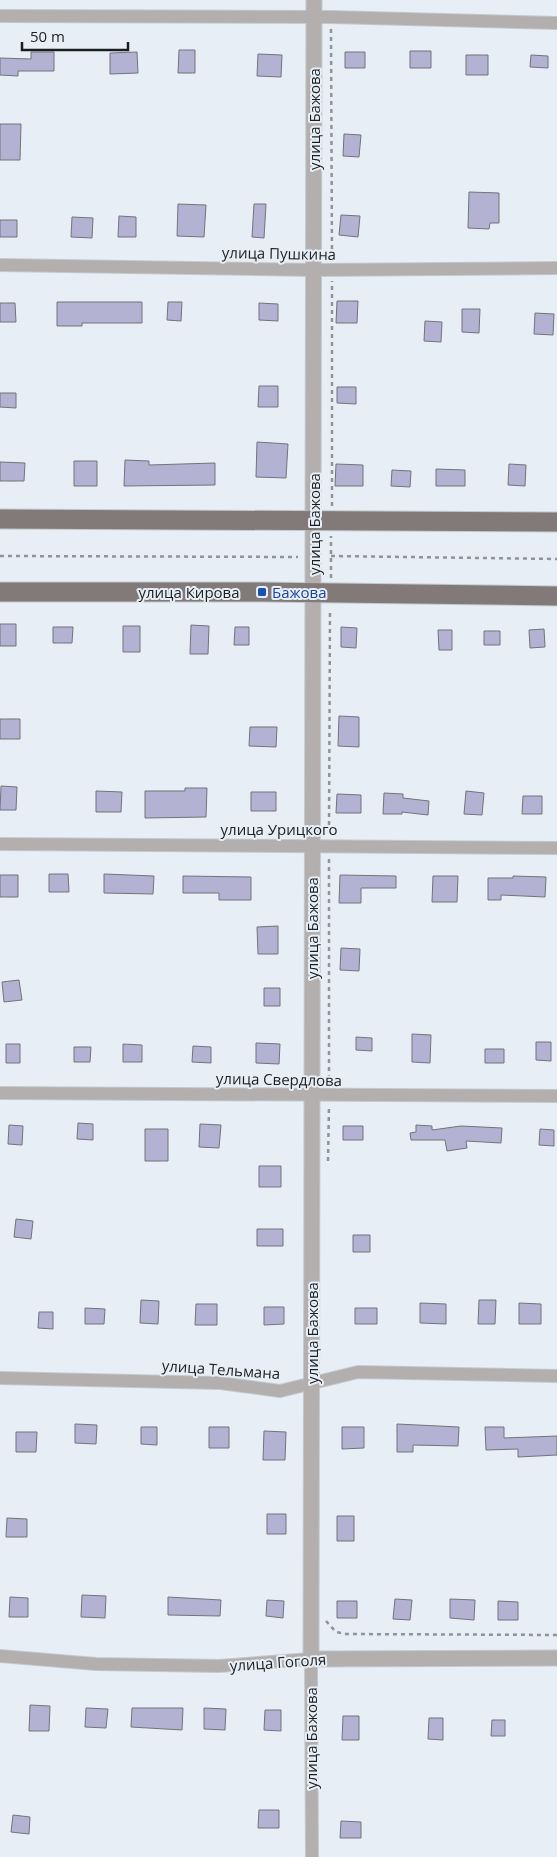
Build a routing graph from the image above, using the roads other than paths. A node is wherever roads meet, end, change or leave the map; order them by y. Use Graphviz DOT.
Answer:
graph roads {
  1 [pos="314,0"];
  2 [pos="0,16"];
  3 [pos="314,18"];
  4 [pos="557,22"];
  5 [pos="0,265"];
  6 [pos="557,268"];
  7 [pos="315,270"];
  8 [pos="0,520"];
  9 [pos="323,521"];
  10 [pos="557,522"];
  11 [pos="0,592"];
  12 [pos="322,593"];
  13 [pos="557,596"];
  14 [pos="0,844"];
  15 [pos="311,845"];
  16 [pos="557,848"];
  17 [pos="0,1092"];
  18 [pos="312,1095"];
  19 [pos="557,1096"];
  20 [pos="557,1376"];
  21 [pos="0,1378"];
  22 [pos="312,1383"];
  23 [pos="0,1656"];
  24 [pos="311,1658"];
  25 [pos="557,1658"];
  26 [pos="312,1857"];
  1 -- 3 [label="street, улица Бажова"];
  2 -- 3 [label="street"];
  3 -- 4 [label="street"];
  3 -- 7 [label="street, улица Бажова"];
  5 -- 7 [label="street, улица Пушкина"];
  6 -- 7 [label="street, улица Пушкина"];
  7 -- 9 [label="street, улица Бажова"];
  8 -- 9 [label="main road"];
  9 -- 10 [label="main road"];
  9 -- 12 [label="street, улица Бажова"];
  11 -- 12 [label="main road, улица Кирова"];
  12 -- 13 [label="main road, улица Кирова"];
  12 -- 15 [label="street, улица Бажова"];
  14 -- 15 [label="street, улица Урицкого"];
  15 -- 16 [label="street, улица Урицкого"];
  15 -- 18 [label="street, улица Бажова"];
  17 -- 18 [label="street, улица Свердлова"];
  18 -- 19 [label="street, улица Свердлова"];
  18 -- 22 [label="street, улица Бажова"];
  20 -- 22 [label="street, улица Тельмана"];
  21 -- 22 [label="street, улица Тельмана"];
  22 -- 24 [label="street, улица Бажова"];
  23 -- 24 [label="street, улица Гоголя"];
  24 -- 25 [label="street, улица Гоголя"];
  24 -- 26 [label="street, улица Бажова"];
}
